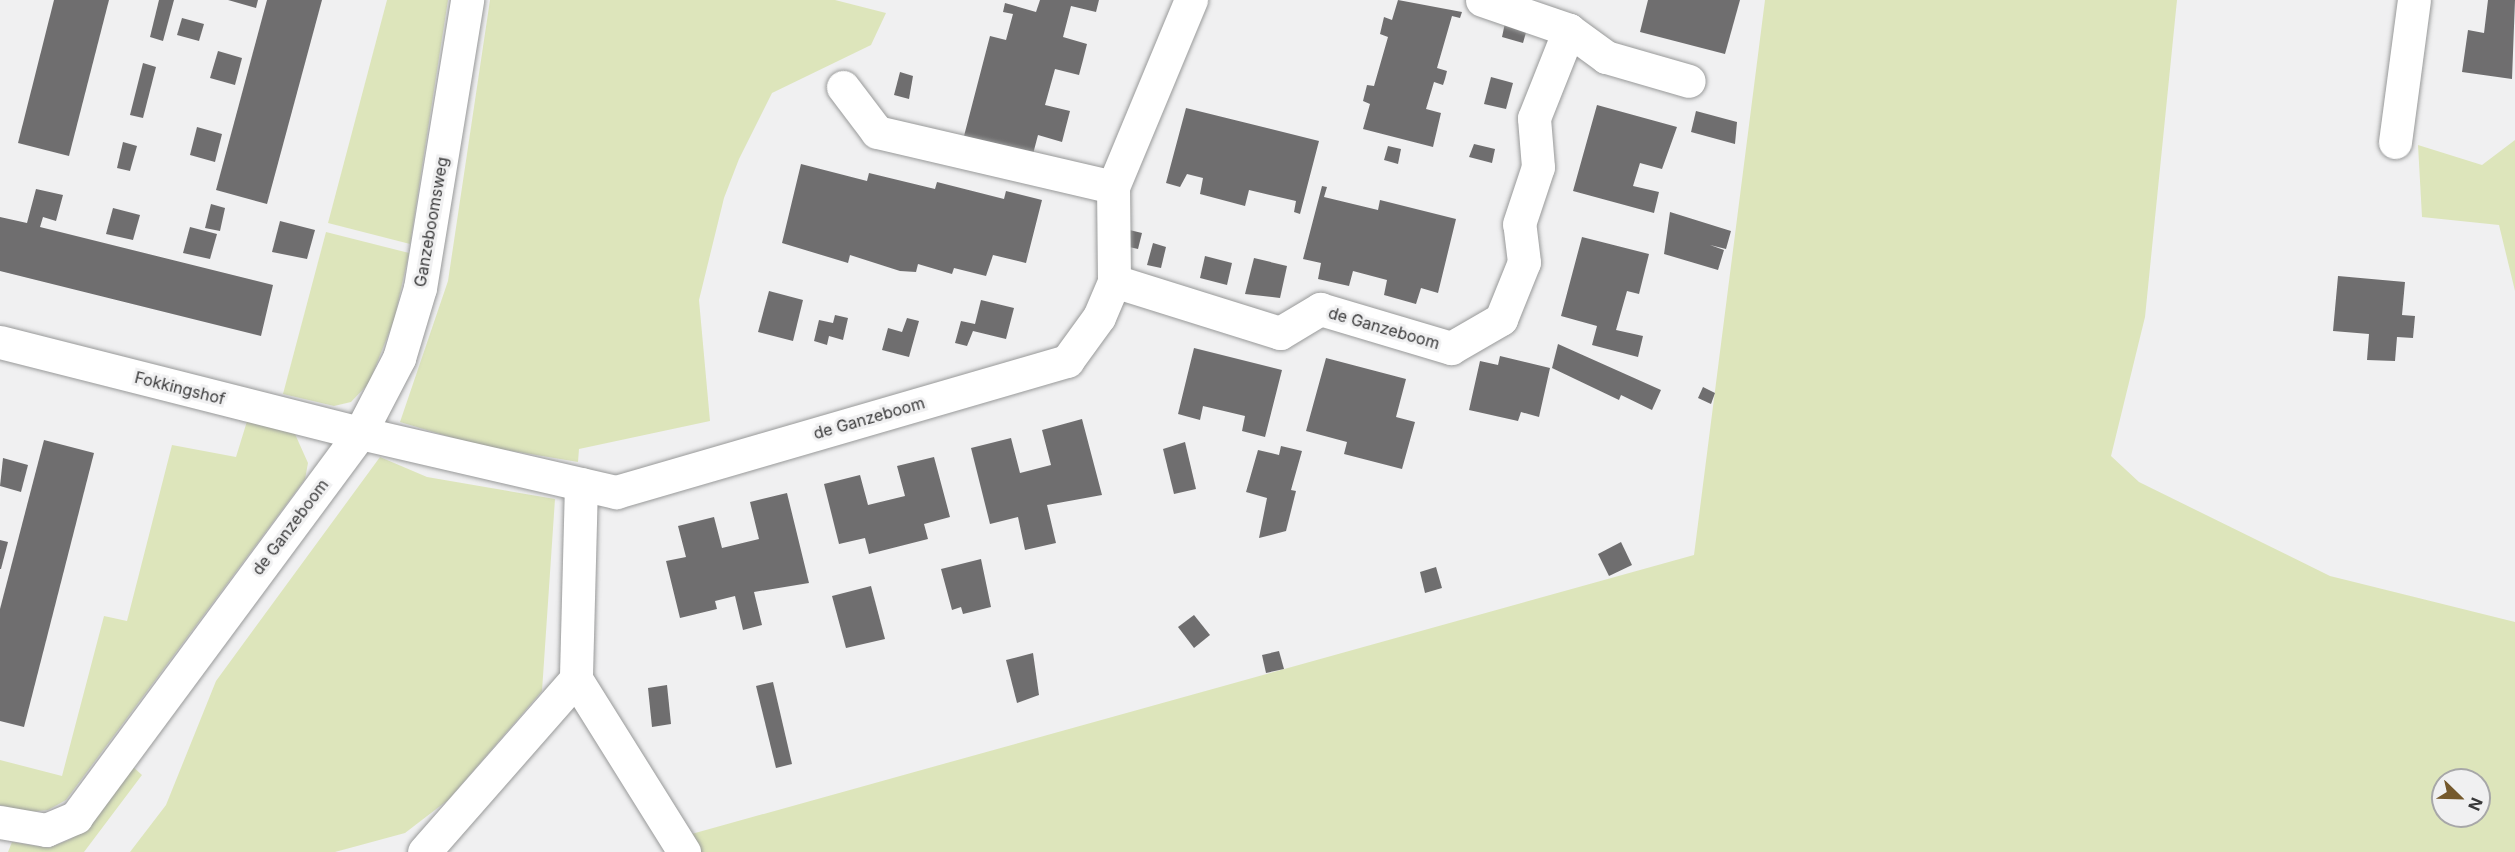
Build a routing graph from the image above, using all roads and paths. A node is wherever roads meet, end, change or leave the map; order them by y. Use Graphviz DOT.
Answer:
graph roads {
  1 [pos="467,0"];
  2 [pos="1191,0"];
  3 [pos="1482,0"];
  4 [pos="2414,0"];
  5 [pos="1569,30"];
  6 [pos="1689,81"];
  7 [pos="843,87"];
  8 [pos="2395,142"];
  9 [pos="1113,187"];
  10 [pos="1113,281"];
  11 [pos="0,342"];
  12 [pos="360,433"];
  13 [pos="581,483"];
  14 [pos="576,679"];
  15 [pos="0,822"];
  16 [pos="424,852"];
  17 [pos="684,852"];
  1 -- 12 [label="street, Ganzeboomsweg"];
  2 -- 9 [label="street, de Ganzeboom"];
  3 -- 5 [label="street"];
  4 -- 8 [label="street"];
  5 -- 6 [label="street"];
  5 -- 10 [label="street, de Ganzeboom"];
  7 -- 9 [label="street"];
  9 -- 10 [label="street, de Ganzeboom"];
  10 -- 13 [label="street, de Ganzeboom"];
  11 -- 12 [label="street, Fokkingshof"];
  12 -- 13 [label="street, de Ganzeboom"];
  12 -- 15 [label="street, de Ganzeboom"];
  13 -- 14 [label="street"];
  14 -- 16 [label="street"];
  14 -- 17 [label="street"];
}
